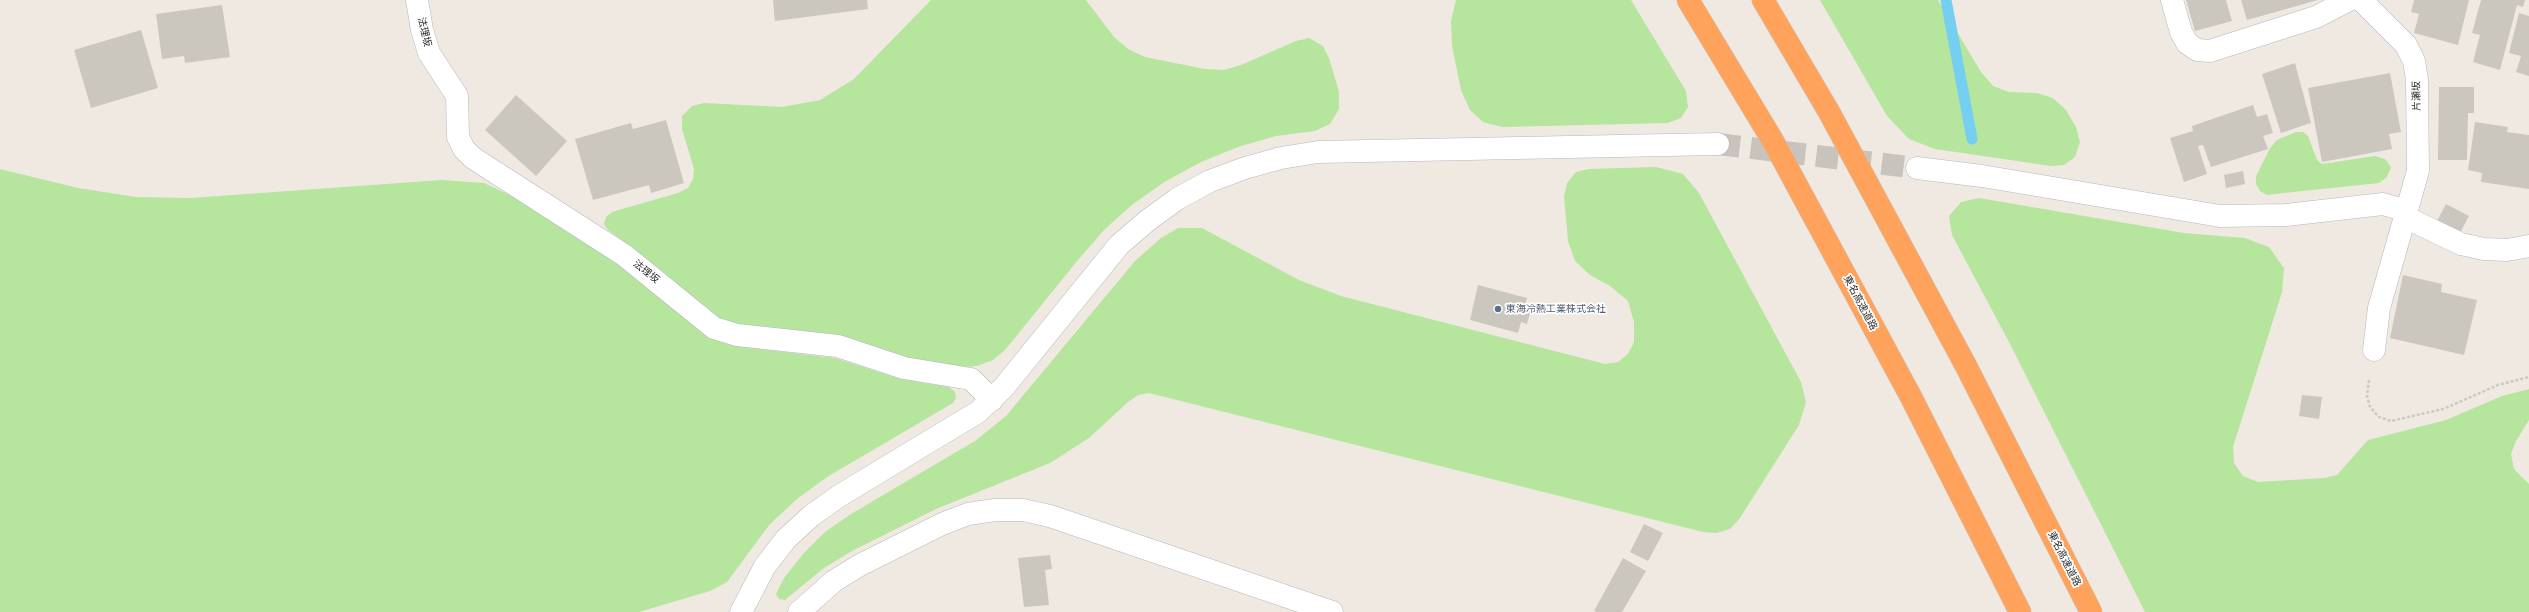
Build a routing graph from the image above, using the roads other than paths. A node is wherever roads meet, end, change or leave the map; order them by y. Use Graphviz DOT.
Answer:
graph roads {
  1 [pos="417,0"];
  2 [pos="1688,0"];
  3 [pos="1763,0"];
  4 [pos="2172,0"];
  5 [pos="2349,0"];
  6 [pos="2361,0"];
  7 [pos="1718,144"];
  8 [pos="1918,168"];
  9 [pos="2406,214"];
  10 [pos="2529,246"];
  11 [pos="2374,350"];
  12 [pos="992,400"];
  13 [pos="741,612"];
  14 [pos="799,612"];
  15 [pos="1332,612"];
  16 [pos="2020,612"];
  17 [pos="2090,612"];
  1 -- 12 [label="street, 法理坂"];
  2 -- 16 [label="highway, 東名高速道路"];
  3 -- 17 [label="highway, 東名高速道路"];
  4 -- 5 [label="street"];
  6 -- 9 [label="street, 片瀬坂"];
  7 -- 12 [label="street"];
  8 -- 9 [label="street"];
  9 -- 10 [label="street"];
  9 -- 11 [label="street, 片瀬坂"];
  12 -- 13 [label="street"];
  14 -- 15 [label="street"];
}
